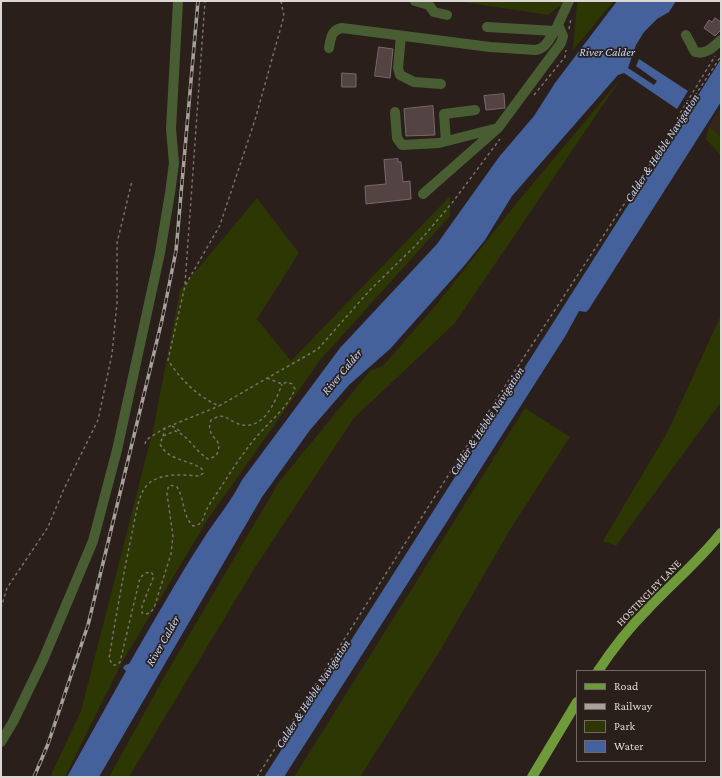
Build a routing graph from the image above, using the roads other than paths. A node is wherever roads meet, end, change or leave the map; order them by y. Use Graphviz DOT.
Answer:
graph roads {
  1 [pos="178,1"];
  2 [pos="415,1"];
  3 [pos="569,1"];
  4 [pos="447,15"];
  5 [pos="487,27"];
  6 [pos="556,29"];
  7 [pos="686,35"];
  8 [pos="401,36"];
  9 [pos="721,40"];
  10 [pos="329,48"];
  11 [pos="441,84"];
  12 [pos="475,110"];
  13 [pos="395,112"];
  14 [pos="500,132"];
  15 [pos="446,141"];
  16 [pos="423,194"];
  17 [pos="721,533"];
  18 [pos="599,670"];
  19 [pos="576,704"];
  20 [pos="1,742"];
  21 [pos="532,777"];
  1 -- 20 [label="lane"];
  2 -- 4 [label="lane"];
  3 -- 6 [label="lane"];
  5 -- 6 [label="lane"];
  6 -- 8 [label="lane"];
  6 -- 14 [label="lane"];
  7 -- 9 [label="lane"];
  8 -- 10 [label="lane"];
  8 -- 11 [label="lane"];
  12 -- 15 [label="lane"];
  13 -- 15 [label="lane"];
  14 -- 15 [label="lane"];
  14 -- 16 [label="lane"];
  17 -- 18 [label="main road, HOSTINGLEY LANE"];
  19 -- 21 [label="main road"];
}
